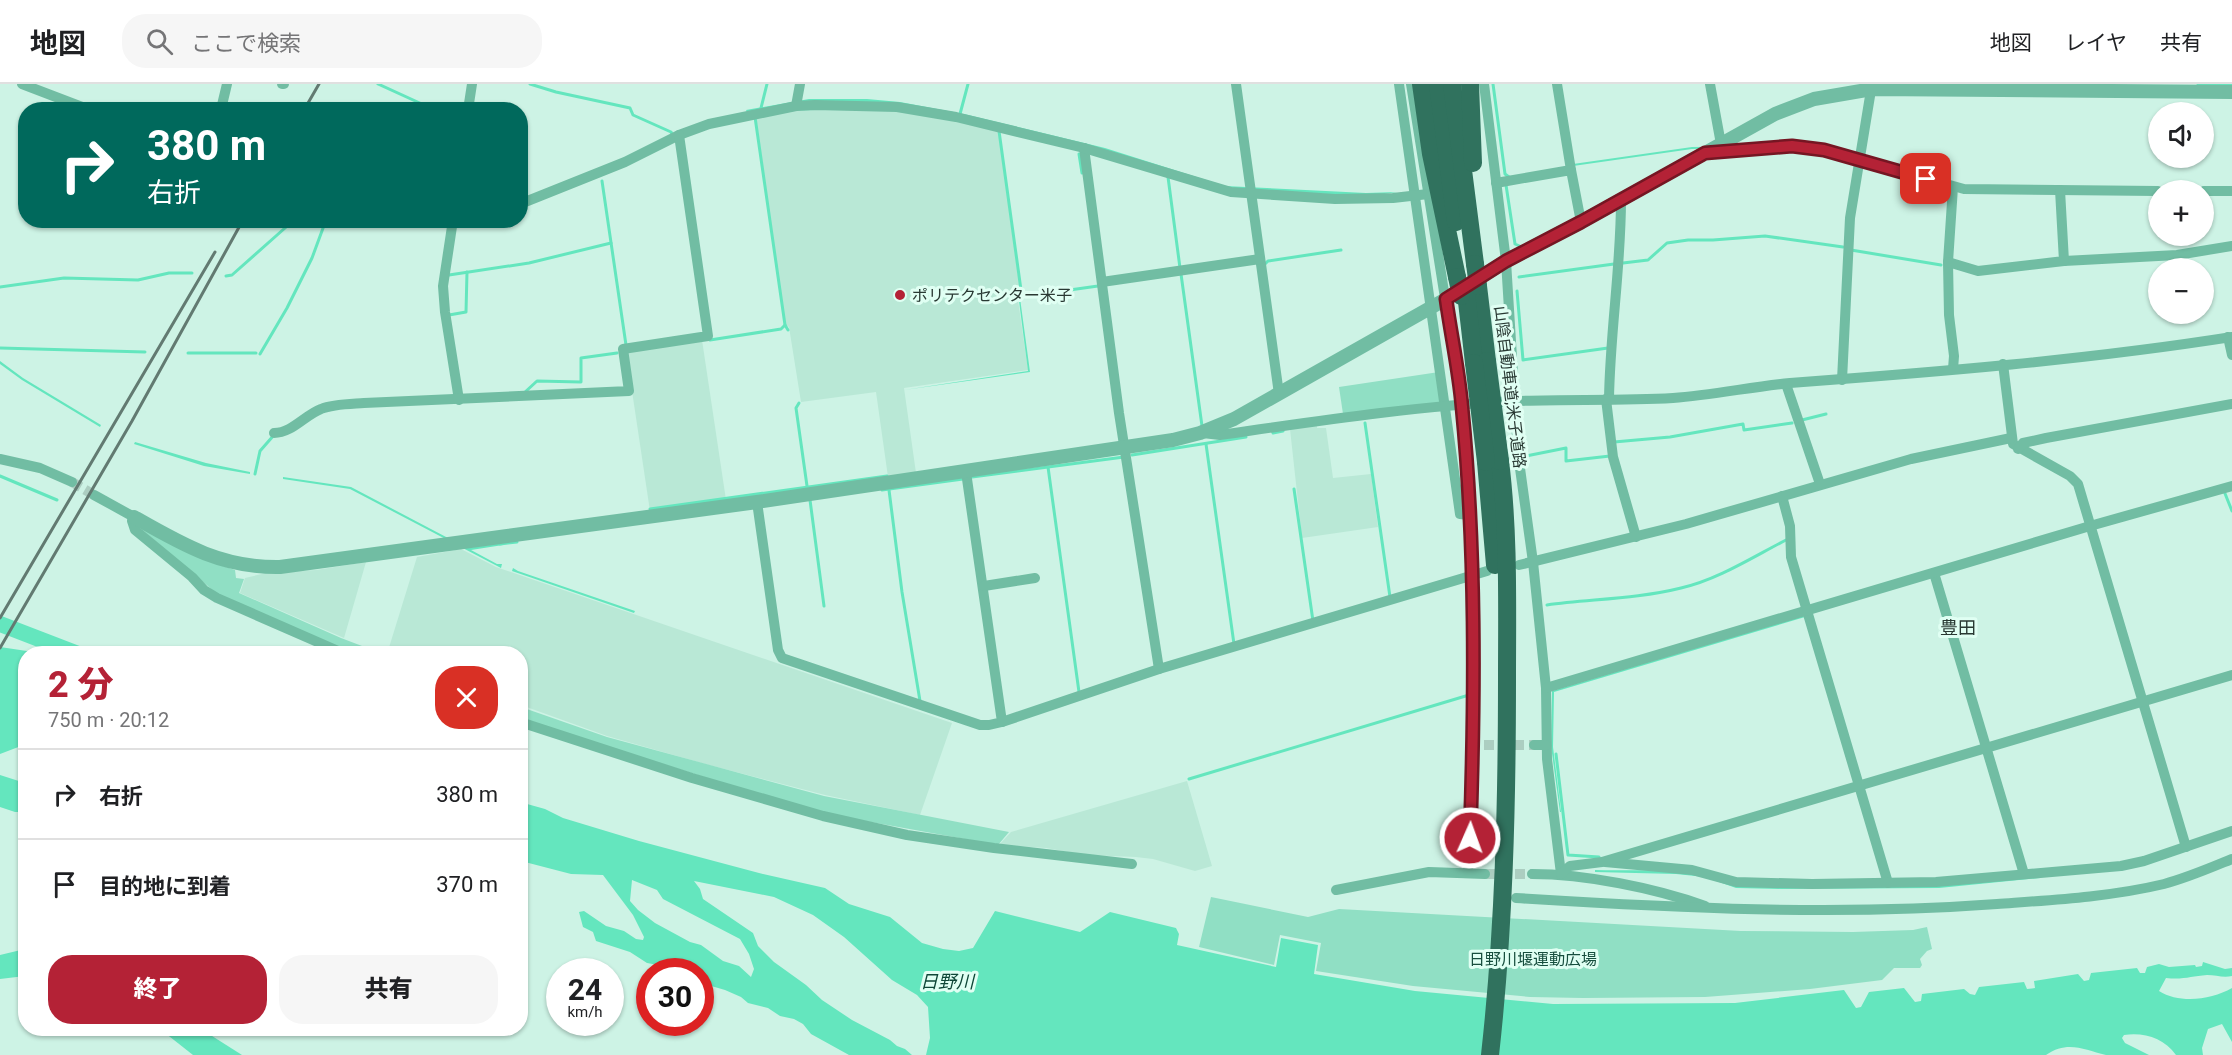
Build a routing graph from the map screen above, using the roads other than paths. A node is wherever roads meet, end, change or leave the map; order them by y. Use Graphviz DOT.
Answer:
graph roads {
  1 [pos="22,84"];
  2 [pos="227,84"];
  3 [pos="472,84"];
  4 [pos="800,84"];
  5 [pos="1236,84"];
  6 [pos="1399,84"];
  7 [pos="1411,84"];
  8 [pos="1421,84"];
  9 [pos="1438,84"];
  10 [pos="1452,84"];
  11 [pos="1470,84"];
  12 [pos="1484,84"];
  13 [pos="1557,84"];
  14 [pos="1710,84"];
  15 [pos="1872,86"];
  16 [pos="2020,87"];
  17 [pos="2232,92"];
  18 [pos="69,102"];
  19 [pos="223,102"];
  20 [pos="469,102"];
  21 [pos="796,103"];
  22 [pos="679,135"];
  23 [pos="1084,148"];
  24 [pos="1714,148"];
  25 [pos="1860,160"];
  26 [pos="1571,170"];
  27 [pos="1496,183"];
  28 [pos="1953,187"];
  29 [pos="1250,190"];
  30 [pos="2060,190"];
  31 [pos="2148,191"];
  32 [pos="2214,191"];
  33 [pos="2232,191"];
  34 [pos="1420,195"];
  35 [pos="1621,200"];
  36 [pos="528,201"];
  37 [pos="1581,222"];
  38 [pos="452,228"];
  39 [pos="2232,246"];
  40 [pos="1260,259"];
  41 [pos="1506,261"];
  42 [pos="2064,261"];
  43 [pos="1948,262"];
  44 [pos="1102,282"];
  45 [pos="1455,291"];
  46 [pos="2230,337"];
  47 [pos="2232,355"];
  48 [pos="2003,364"];
  49 [pos="1953,369"];
  50 [pos="1842,380"];
  51 [pos="1785,384"];
  52 [pos="1279,394"];
  53 [pos="1607,399"];
  54 [pos="459,400"];
  55 [pos="1514,401"];
  56 [pos="2232,404"];
  57 [pos="1462,405"];
  58 [pos="1445,407"];
  59 [pos="274,433"];
  60 [pos="1200,433"];
  61 [pos="2014,444"];
  62 [pos="1126,448"];
  63 [pos="0,459"];
  64 [pos="966,472"];
  65 [pos="72,482"];
  66 [pos="1820,484"];
  67 [pos="2232,486"];
  68 [pos="94,495"];
  69 [pos="1783,499"];
  70 [pos="757,502"];
  71 [pos="1468,515"];
  72 [pos="134,518"];
  73 [pos="2090,526"];
  74 [pos="1636,537"];
  75 [pos="1533,562"];
  76 [pos="1520,565"];
  77 [pos="1486,571"];
  78 [pos="1935,573"];
  79 [pos="1035,578"];
  80 [pos="1473,579"];
  81 [pos="984,586"];
  82 [pos="1807,611"];
  83 [pos="327,646"];
  84 [pos="1159,669"];
  85 [pos="2232,675"];
  86 [pos="1546,688"];
  87 [pos="2143,701"];
  88 [pos="1002,722"];
  89 [pos="528,725"];
  90 [pos="1534,745"];
  91 [pos="1546,745"];
  92 [pos="1986,747"];
  93 [pos="1859,786"];
  94 [pos="2232,831"];
  95 [pos="2186,847"];
  96 [pos="2232,859"];
  97 [pos="1602,862"];
  98 [pos="1132,864"];
  99 [pos="1468,873"];
  100 [pos="1485,874"];
  101 [pos="1532,874"];
  102 [pos="1561,874"];
  103 [pos="2024,874"];
  104 [pos="1888,883"];
  105 [pos="1336,891"];
  106 [pos="1505,906"];
  107 [pos="1715,910"];
  108 [pos="1485,1055"];
  109 [pos="1490,1055"];
  1 -- 18 [label="street"];
  2 -- 19 [label="street"];
  3 -- 20 [label="street"];
  4 -- 21 [label="street"];
  5 -- 29 [label="street"];
  6 -- 34 [label="street"];
  7 -- 34 [label="street"];
  8 -- 45 [label="highway"];
  9 -- 45 [label="highway, 山陰自動車道;米子道路"];
  10 -- 45 [label="highway, 山陰自動車道;米子道路"];
  11 -- 45 [label="highway"];
  12 -- 27 [label="street"];
  13 -- 26 [label="street"];
  14 -- 24 [label="street"];
  15 -- 16 [label="street"];
  15 -- 24 [label="street"];
  15 -- 25 [label="street"];
  16 -- 17 [label="street"];
  21 -- 22 [label="street"];
  21 -- 23 [label="street"];
  22 -- 36 [label="street"];
  22 -- 54 [label="street"];
  23 -- 29 [label="street"];
  23 -- 44 [label="street"];
  24 -- 25 [label="street"];
  24 -- 35 [label="street"];
  25 -- 28 [label="street"];
  25 -- 50 [label="street"];
  26 -- 27 [label="street"];
  26 -- 37 [label="street"];
  27 -- 41 [label="street"];
  28 -- 30 [label="street"];
  28 -- 43 [label="street"];
  29 -- 34 [label="street"];
  29 -- 40 [label="street"];
  30 -- 31 [label="street"];
  30 -- 42 [label="street"];
  32 -- 33 [label="street"];
  34 -- 45 [label="street"];
  34 -- 45 [label="street"];
  35 -- 37 [label="street"];
  35 -- 53 [label="street"];
  37 -- 41 [label="street"];
  38 -- 54 [label="street"];
  39 -- 42 [label="street"];
  40 -- 44 [label="street"];
  40 -- 52 [label="street"];
  41 -- 45 [label="street"];
  41 -- 55 [label="street"];
  42 -- 43 [label="street"];
  43 -- 49 [label="street"];
  44 -- 62 [label="street"];
  45 -- 52 [label="street"];
  45 -- 57 [label="street"];
  45 -- 58 [label="street"];
  45 -- 106 [label="highway, 山陰自動車道;米子道路, bridge"];
  46 -- 47 [label="street"];
  46 -- 48 [label="street"];
  48 -- 49 [label="street"];
  48 -- 61 [label="street"];
  49 -- 50 [label="street"];
  50 -- 51 [label="street"];
  51 -- 53 [label="street"];
  51 -- 66 [label="street"];
  52 -- 60 [label="street"];
  53 -- 55 [label="street"];
  53 -- 74 [label="street"];
  54 -- 59 [label="street"];
  55 -- 57 [label="street"];
  55 -- 75 [label="street"];
  56 -- 61 [label="street"];
  57 -- 58 [label="street"];
  57 -- 71 [label="street"];
  58 -- 60 [label="street"];
  58 -- 71 [label="street"];
  60 -- 62 [label="street"];
  61 -- 66 [label="street"];
  61 -- 73 [label="street"];
  62 -- 64 [label="street"];
  62 -- 84 [label="street"];
  63 -- 65 [label="street"];
  64 -- 70 [label="street"];
  64 -- 81 [label="street"];
  66 -- 69 [label="street"];
  67 -- 73 [label="street"];
  68 -- 72 [label="street"];
  69 -- 74 [label="street"];
  69 -- 82 [label="street"];
  70 -- 72 [label="street"];
  70 -- 88 [label="street"];
  71 -- 80 [label="street"];
  72 -- 83 [label="street"];
  73 -- 78 [label="street"];
  73 -- 87 [label="street"];
  74 -- 75 [label="street"];
  75 -- 76 [label="street"];
  75 -- 86 [label="street"];
  77 -- 80 [label="street"];
  78 -- 82 [label="street"];
  78 -- 92 [label="street"];
  79 -- 81 [label="street"];
  80 -- 84 [label="street"];
  80 -- 99 [label="street"];
  81 -- 88 [label="street"];
  82 -- 86 [label="street"];
  82 -- 93 [label="street"];
  84 -- 88 [label="street"];
  85 -- 87 [label="street"];
  86 -- 91 [label="street"];
  87 -- 92 [label="street"];
  87 -- 95 [label="street"];
  89 -- 98 [label="street"];
  90 -- 91 [label="street"];
  91 -- 102 [label="street"];
  92 -- 93 [label="street"];
  92 -- 103 [label="street"];
  93 -- 97 [label="street"];
  93 -- 104 [label="street"];
  94 -- 95 [label="street"];
  95 -- 103 [label="street"];
  96 -- 107 [label="street"];
  97 -- 102 [label="street"];
  97 -- 104 [label="street"];
  99 -- 100 [label="street"];
  99 -- 105 [label="street"];
  101 -- 102 [label="street"];
  102 -- 107 [label="street"];
  103 -- 104 [label="street"];
  106 -- 107 [label="street"];
  106 -- 108 [label="highway, 山陰自動車道;米子道路"];
  106 -- 109 [label="highway, 山陰自動車道;米子道路"];
}
